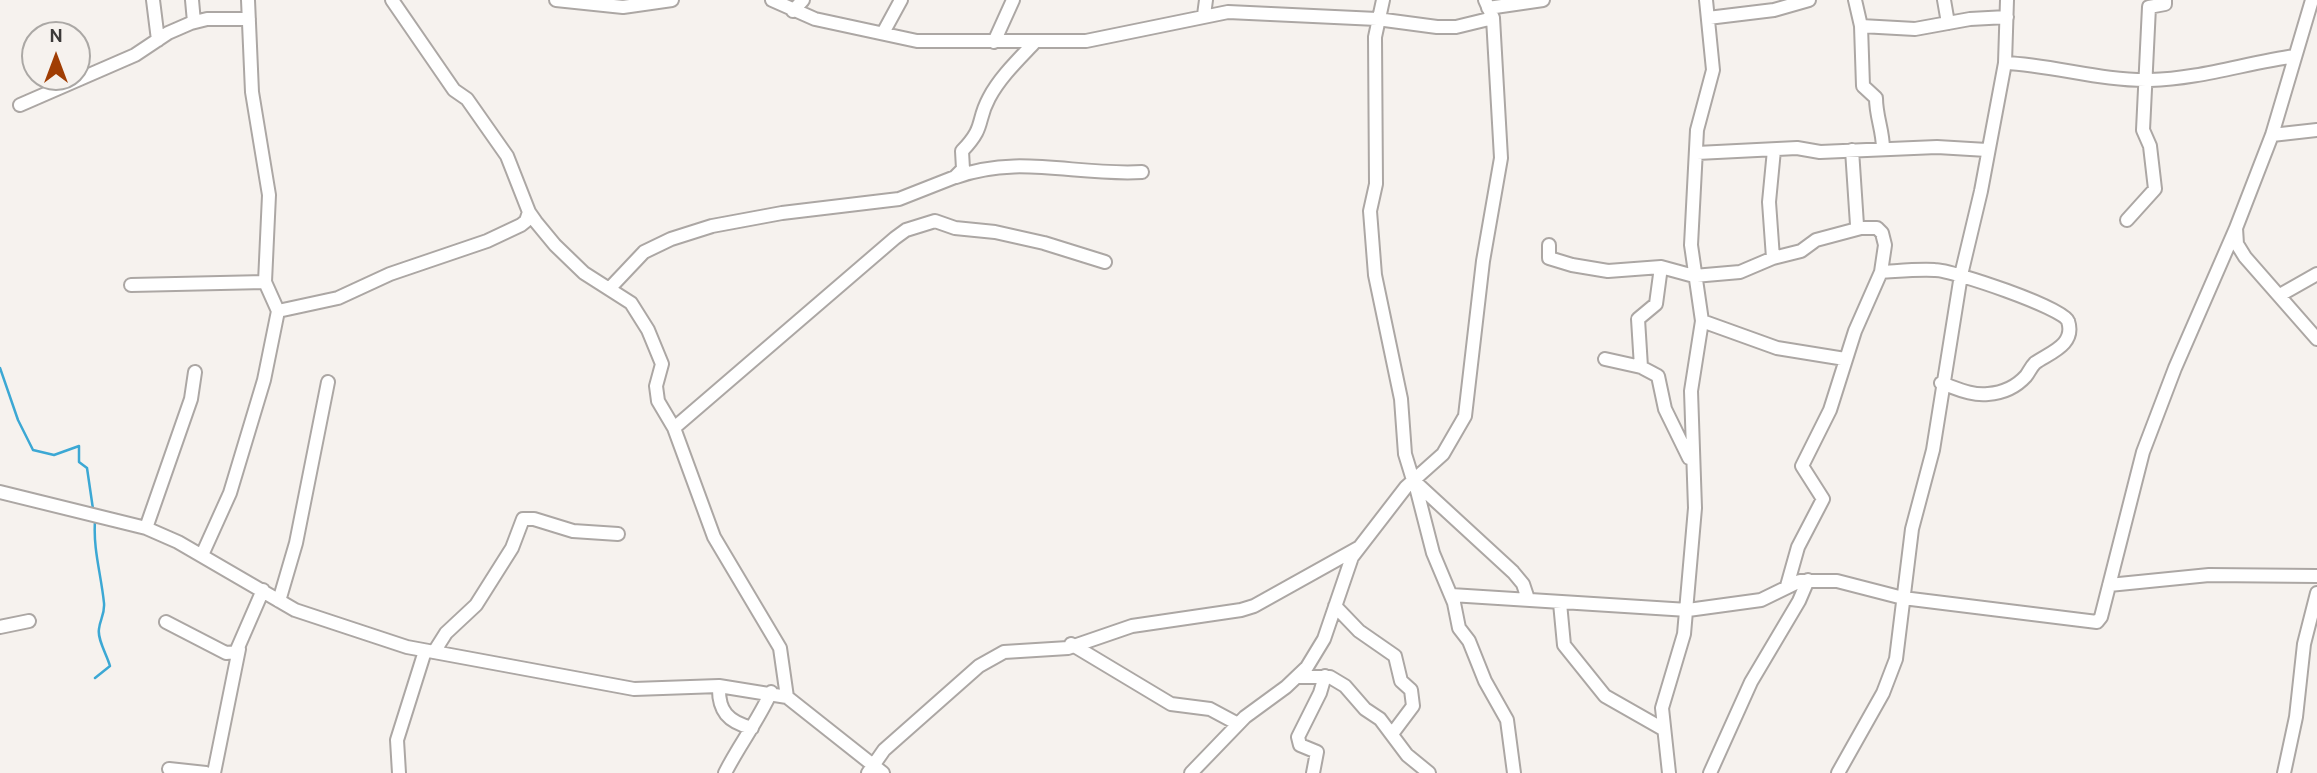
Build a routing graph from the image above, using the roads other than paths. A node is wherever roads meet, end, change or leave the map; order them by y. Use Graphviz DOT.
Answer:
graph roads {
  1 [pos="153,0"];
  2 [pos="192,0"];
  3 [pos="248,0"];
  4 [pos="392,0"];
  5 [pos="556,0"];
  6 [pos="672,0"];
  7 [pos="772,0"];
  8 [pos="803,0"];
  9 [pos="901,0"];
  10 [pos="1013,0"];
  11 [pos="1206,0"];
  12 [pos="1383,0"];
  13 [pos="1543,0"];
  14 [pos="1706,0"];
  15 [pos="1855,0"];
  16 [pos="1944,0"];
  17 [pos="2007,0"];
  18 [pos="2165,0"];
  19 [pos="2312,0"];
  20 [pos="1799,2"];
  21 [pos="1489,9"];
  22 [pos="793,12"];
  23 [pos="1204,15"];
  24 [pos="2007,17"];
  25 [pos="1708,18"];
  26 [pos="249,19"];
  27 [pos="1377,19"];
  28 [pos="194,22"];
  29 [pos="1948,23"];
  30 [pos="1861,26"];
  31 [pos="883,33"];
  32 [pos="158,40"];
  33 [pos="994,42"];
  34 [pos="1035,42"];
  35 [pos="2295,57"];
  36 [pos="2004,63"];
  37 [pos="2147,80"];
  38 [pos="20,105"];
  39 [pos="2317,130"];
  40 [pos="2272,135"];
  41 [pos="1883,149"];
  42 [pos="1774,150"];
  43 [pos="1852,150"];
  44 [pos="1987,150"];
  45 [pos="1697,153"];
  46 [pos="1142,172"];
  47 [pos="955,177"];
  48 [pos="529,212"];
  49 [pos="2127,220"];
  50 [pos="1861,228"];
  51 [pos="2236,228"];
  52 [pos="1549,244"];
  53 [pos="1773,258"];
  54 [pos="1105,262"];
  55 [pos="1661,267"];
  56 [pos="1881,272"];
  57 [pos="2317,274"];
  58 [pos="1961,275"];
  59 [pos="1694,276"];
  60 [pos="265,282"];
  61 [pos="131,285"];
  62 [pos="610,289"];
  63 [pos="2280,295"];
  64 [pos="278,311"];
  65 [pos="1702,321"];
  66 [pos="2317,339"];
  67 [pos="1605,359"];
  68 [pos="1845,359"];
  69 [pos="1641,367"];
  70 [pos="195,372"];
  71 [pos="328,382"];
  72 [pos="1941,383"];
  73 [pos="674,428"];
  74 [pos="1691,463"];
  75 [pos="1413,480"];
  76 [pos="0,492"];
  77 [pos="146,528"];
  78 [pos="618,534"];
  79 [pos="1360,547"];
  80 [pos="202,555"];
  81 [pos="2317,576"];
  82 [pos="1808,580"];
  83 [pos="2109,585"];
  84 [pos="1787,586"];
  85 [pos="262,590"];
  86 [pos="2317,593"];
  87 [pos="1451,595"];
  88 [pos="1903,598"];
  89 [pos="1528,599"];
  90 [pos="279,601"];
  91 [pos="1560,603"];
  92 [pos="1335,606"];
  93 [pos="1688,610"];
  94 [pos="29,621"];
  95 [pos="166,622"];
  96 [pos="0,627"];
  97 [pos="1071,645"];
  98 [pos="239,649"];
  99 [pos="429,652"];
  100 [pos="1325,676"];
  101 [pos="1298,677"];
  102 [pos="719,685"];
  103 [pos="771,692"];
  104 [pos="786,697"];
  105 [pos="1238,724"];
  106 [pos="752,728"];
  107 [pos="1663,729"];
  108 [pos="1392,734"];
  109 [pos="870,768"];
  110 [pos="169,769"];
  111 [pos="206,773"];
  112 [pos="214,773"];
  113 [pos="398,773"];
  114 [pos="725,773"];
  115 [pos="883,773"];
  116 [pos="1191,773"];
  117 [pos="1313,773"];
  118 [pos="1429,773"];
  119 [pos="1514,773"];
  120 [pos="1669,773"];
  121 [pos="1710,773"];
  122 [pos="1838,773"];
  123 [pos="2284,773"];
  1 -- 32 [label="street"];
  2 -- 28 [label="street"];
  3 -- 26 [label="street"];
  4 -- 48 [label="street"];
  5 -- 6 [label="street"];
  7 -- 22 [label="street"];
  8 -- 22 [label="street"];
  9 -- 31 [label="street"];
  10 -- 33 [label="street"];
  11 -- 23 [label="street"];
  12 -- 27 [label="street"];
  13 -- 21 [label="street"];
  14 -- 25 [label="street"];
  15 -- 30 [label="street"];
  16 -- 29 [label="street"];
  17 -- 24 [label="street"];
  18 -- 37 [label="street"];
  19 -- 35 [label="street"];
  20 -- 25 [label="street"];
  21 -- 27 [label="street"];
  21 -- 75 [label="street"];
  22 -- 31 [label="street"];
  23 -- 27 [label="street"];
  23 -- 34 [label="street"];
  24 -- 29 [label="street"];
  24 -- 36 [label="street"];
  25 -- 45 [label="street"];
  26 -- 28 [label="street"];
  26 -- 60 [label="street"];
  27 -- 75 [label="street"];
  28 -- 32 [label="street"];
  29 -- 30 [label="street"];
  30 -- 41 [label="street"];
  31 -- 33 [label="street"];
  32 -- 38 [label="street"];
  33 -- 34 [label="street"];
  34 -- 47 [label="street"];
  35 -- 37 [label="street"];
  35 -- 40 [label="street"];
  36 -- 37 [label="street"];
  36 -- 44 [label="street"];
  37 -- 49 [label="street"];
  39 -- 40 [label="street"];
  40 -- 51 [label="street"];
  41 -- 43 [label="street"];
  41 -- 44 [label="street"];
  42 -- 43 [label="street"];
  42 -- 45 [label="street"];
  42 -- 53 [label="street"];
  43 -- 50 [label="street"];
  44 -- 58 [label="street"];
  45 -- 59 [label="street"];
  46 -- 47 [label="street"];
  47 -- 62 [label="street"];
  48 -- 62 [label="street"];
  48 -- 64 [label="street"];
  50 -- 53 [label="street"];
  50 -- 56 [label="street"];
  51 -- 63 [label="street"];
  51 -- 83 [label="street"];
  52 -- 55 [label="street"];
  53 -- 59 [label="street"];
  54 -- 73 [label="street"];
  55 -- 59 [label="street"];
  55 -- 69 [label="street"];
  56 -- 58 [label="street"];
  56 -- 68 [label="street"];
  57 -- 63 [label="street"];
  58 -- 72 [label="street"];
  58 -- 72 [label="street"];
  59 -- 65 [label="street"];
  60 -- 61 [label="street"];
  60 -- 64 [label="street"];
  62 -- 73 [label="street"];
  63 -- 66 [label="street"];
  64 -- 80 [label="street"];
  65 -- 68 [label="street"];
  65 -- 74 [label="street"];
  67 -- 69 [label="street"];
  68 -- 84 [label="street"];
  69 -- 74 [label="street"];
  70 -- 77 [label="street"];
  71 -- 90 [label="street"];
  72 -- 88 [label="street"];
  73 -- 104 [label="street"];
  74 -- 93 [label="street"];
  75 -- 79 [label="street"];
  75 -- 87 [label="street"];
  75 -- 89 [label="street"];
  76 -- 77 [label="street"];
  77 -- 80 [label="street"];
  78 -- 99 [label="street"];
  79 -- 92 [label="street"];
  79 -- 97 [label="street"];
  80 -- 85 [label="street"];
  81 -- 83 [label="street"];
  82 -- 84 [label="street"];
  82 -- 88 [label="street"];
  82 -- 121 [label="street"];
  83 -- 88 [label="street"];
  84 -- 93 [label="street"];
  85 -- 90 [label="street"];
  85 -- 98 [label="street"];
  86 -- 123 [label="street"];
  87 -- 89 [label="street"];
  87 -- 119 [label="street"];
  88 -- 122 [label="street"];
  89 -- 91 [label="street"];
  90 -- 99 [label="street"];
  91 -- 93 [label="street"];
  91 -- 107 [label="street"];
  92 -- 101 [label="street"];
  92 -- 108 [label="street"];
  93 -- 107 [label="street"];
  94 -- 96 [label="street"];
  95 -- 98 [label="street"];
  97 -- 105 [label="street"];
  97 -- 109 [label="street"];
  98 -- 112 [label="street"];
  99 -- 102 [label="street"];
  99 -- 113 [label="street"];
  100 -- 101 [label="street"];
  100 -- 108 [label="street"];
  100 -- 117 [label="street"];
  101 -- 105 [label="street"];
  102 -- 103 [label="street"];
  102 -- 106 [label="street"];
  103 -- 104 [label="street"];
  103 -- 106 [label="street"];
  104 -- 109 [label="street"];
  105 -- 116 [label="street"];
  106 -- 114 [label="street"];
  107 -- 120 [label="street"];
  108 -- 118 [label="street"];
  109 -- 115 [label="street"];
  110 -- 111 [label="street"];
}
